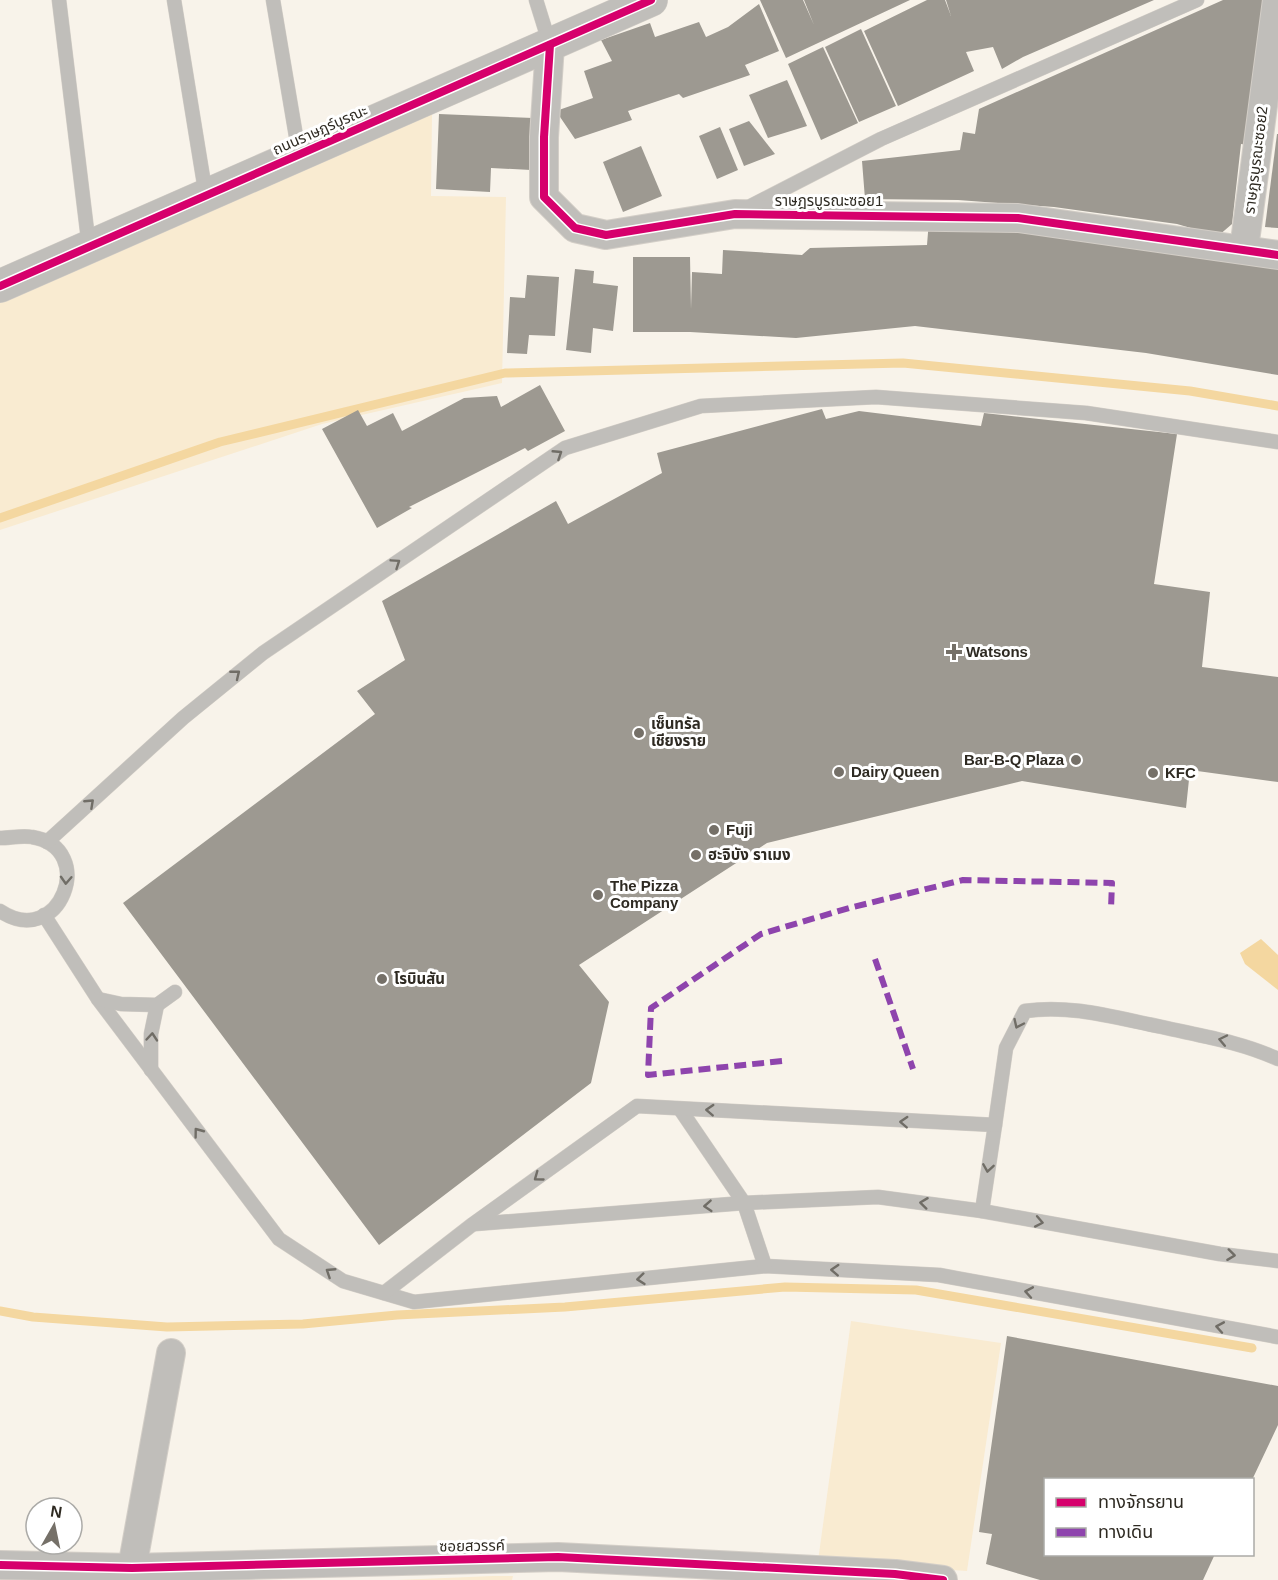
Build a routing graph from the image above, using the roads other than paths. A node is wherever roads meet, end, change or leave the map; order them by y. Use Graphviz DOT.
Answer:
graph roads {
  1 [pos="59,0"];
  2 [pos="174,0"];
  3 [pos="273,0"];
  4 [pos="536,0"];
  5 [pos="651,0"];
  6 [pos="1197,0"];
  7 [pos="1277,0"];
  8 [pos="550,45"];
  9 [pos="299,154"];
  10 [pos="206,196"];
  11 [pos="735,214"];
  12 [pos="89,246"];
  13 [pos="1244,249"];
  14 [pos="1278,255"];
  15 [pos="0,286"];
  16 [pos="1278,442"];
  17 [pos="0,838"];
  18 [pos="15,838"];
  19 [pos="47,842"];
  20 [pos="0,846"];
  21 [pos="0,911"];
  22 [pos="44,915"];
  23 [pos="175,992"];
  24 [pos="98,999"];
  25 [pos="157,1005"];
  26 [pos="1278,1059"];
  27 [pos="151,1070"];
  28 [pos="680,1108"];
  29 [pos="995,1125"];
  30 [pos="744,1203"];
  31 [pos="982,1211"];
  32 [pos="473,1224"];
  33 [pos="1278,1261"];
  34 [pos="765,1266"];
  35 [pos="384,1293"];
  36 [pos="1278,1337"];
  37 [pos="171,1353"];
  38 [pos="0,1565"];
  39 [pos="132,1568"];
  40 [pos="943,1580"];
  1 -- 12 [label="lane"];
  2 -- 10 [label="lane"];
  3 -- 9 [label="lane"];
  4 -- 8 [label="lane"];
  5 -- 8 [label="street, ถนนราษฎร์บูรณะ"];
  6 -- 11 [label="lane"];
  7 -- 13 [label="street, ราษฎรบูรณะซอย2"];
  8 -- 9 [label="street, ถนนราษฎร์บูรณะ"];
  8 -- 11 [label="street, ราษฎรบูรณะซอย1"];
  9 -- 10 [label="street, ถนนราษฎร์บูรณะ"];
  10 -- 12 [label="street, ถนนราษฎร์บูรณะ"];
  11 -- 13 [label="street, ราษฎรบูรณะซอย1"];
  12 -- 15 [label="street, ถนนราษฎร์บูรณะ"];
  13 -- 14 [label="street, ราษฎรบูรณะซอย1"];
  19 -- 16 [label="lane, one-way"];
  17 -- 18 [label="lane"];
  18 -- 19 [label="lane"];
  18 -- 20 [label="lane"];
  19 -- 22 [label="lane, one-way"];
  21 -- 22 [label="lane"];
  22 -- 24 [label="lane"];
  23 -- 25 [label="lane"];
  24 -- 25 [label="lane"];
  24 -- 27 [label="lane"];
  27 -- 25 [label="lane, one-way"];
  26 -- 29 [label="lane, one-way"];
  35 -- 27 [label="lane, one-way"];
  29 -- 28 [label="lane, one-way"];
  28 -- 30 [label="lane"];
  28 -- 32 [label="lane, one-way"];
  29 -- 31 [label="lane, one-way"];
  31 -- 30 [label="lane, one-way"];
  30 -- 32 [label="lane, one-way"];
  30 -- 34 [label="lane"];
  31 -- 33 [label="lane, one-way"];
  32 -- 35 [label="lane"];
  34 -- 35 [label="lane, one-way"];
  36 -- 34 [label="lane, one-way"];
  37 -- 39 [label="street"];
  38 -- 39 [label="street, ซอยสวรรค์"];
  39 -- 40 [label="street, ซอยสวรรค์"];
}
